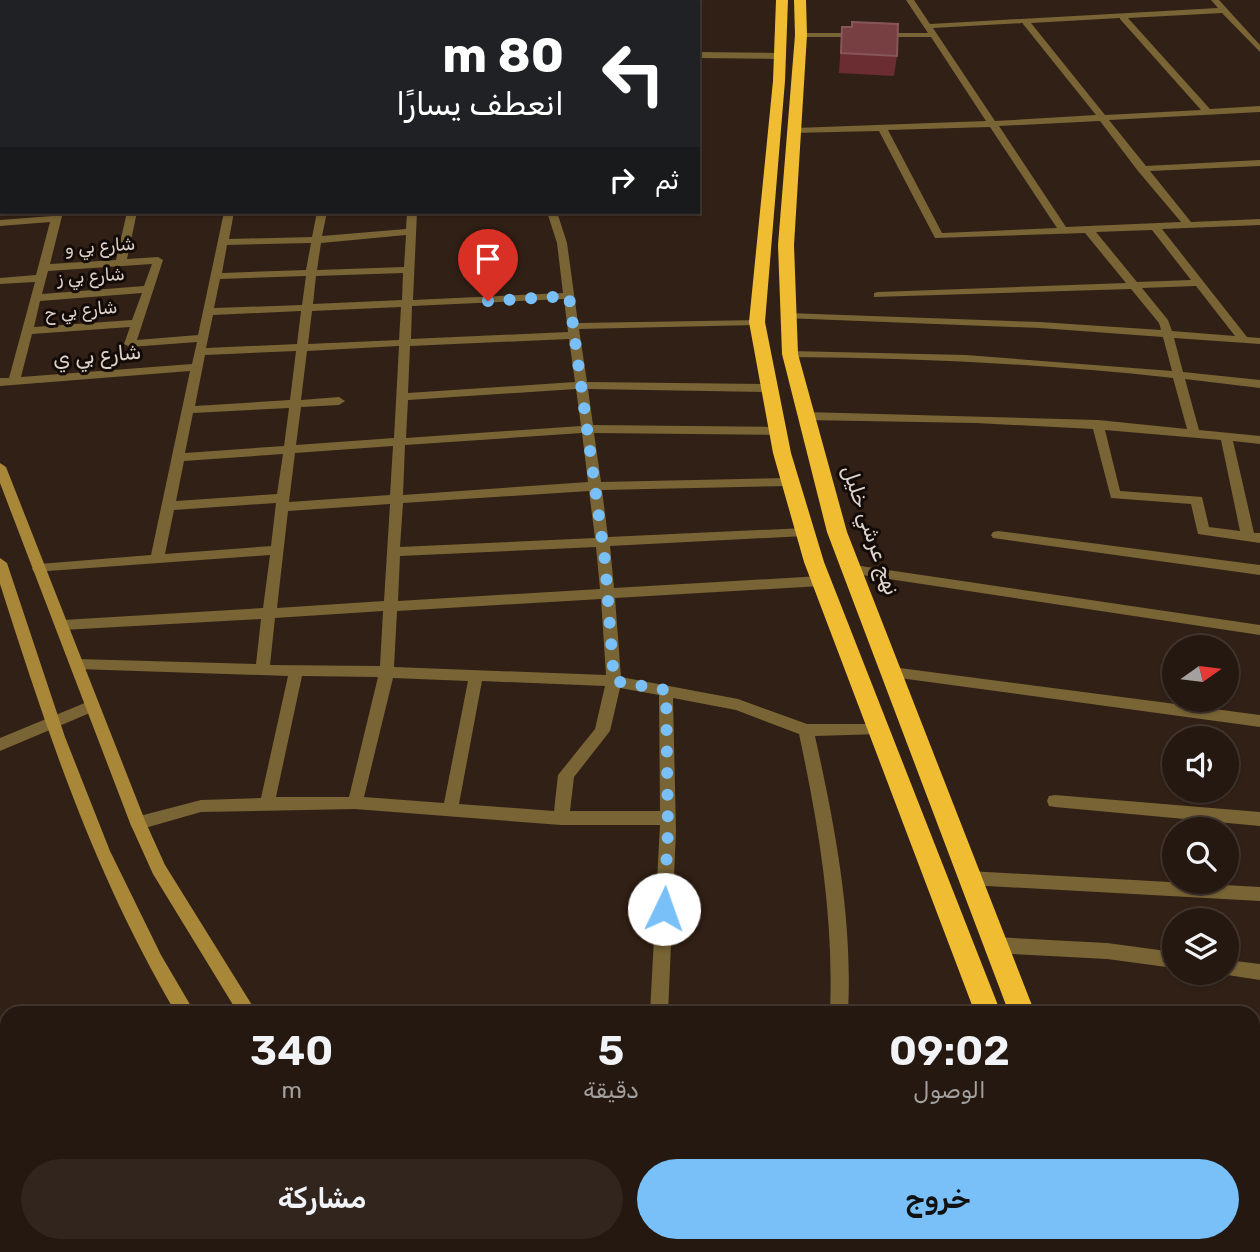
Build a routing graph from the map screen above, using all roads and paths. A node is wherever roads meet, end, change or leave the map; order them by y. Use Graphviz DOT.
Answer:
graph roads {
  1 [pos="782,0"];
  2 [pos="800,0"];
  3 [pos="910,0"];
  4 [pos="1215,0"];
  5 [pos="1226,10"];
  6 [pos="1123,17"];
  7 [pos="1026,22"];
  8 [pos="1260,30"];
  9 [pos="932,31"];
  10 [pos="1240,31"];
  11 [pos="801,35"];
  12 [pos="1260,50"];
  13 [pos="700,55"];
  14 [pos="781,56"];
  15 [pos="1260,109"];
  16 [pos="1208,112"];
  17 [pos="1100,118"];
  18 [pos="992,124"];
  19 [pos="882,128"];
  20 [pos="795,131"];
  21 [pos="1260,163"];
  22 [pos="1141,169"];
  23 [pos="132,214"];
  24 [pos="229,214"];
  25 [pos="322,214"];
  26 [pos="412,214"];
  27 [pos="553,214"];
  28 [pos="57,216"];
  29 [pos="1260,222"];
  30 [pos="1188,225"];
  31 [pos="1,226"];
  32 [pos="1154,226"];
  33 [pos="1087,228"];
  34 [pos="1063,230"];
  35 [pos="410,232"];
  36 [pos="316,240"];
  37 [pos="223,242"];
  38 [pos="121,262"];
  39 [pos="408,270"];
  40 [pos="43,273"];
  41 [pos="311,275"];
  42 [pos="216,276"];
  43 [pos="0,281"];
  44 [pos="1199,283"];
  45 [pos="1134,285"];
  46 [pos="148,289"];
  47 [pos="878,295"];
  48 [pos="569,296"];
  49 [pos="36,298"];
  50 [pos="406,305"];
  51 [pos="306,309"];
  52 [pos="209,312"];
  53 [pos="788,316"];
  54 [pos="757,322"];
  55 [pos="137,323"];
  56 [pos="574,330"];
  57 [pos="27,331"];
  58 [pos="1167,334"];
  59 [pos="204,338"];
  60 [pos="1244,340"];
  61 [pos="1260,341"];
  62 [pos="404,343"];
  63 [pos="302,347"];
  64 [pos="201,352"];
  65 [pos="790,354"];
  66 [pos="197,367"];
  67 [pos="1176,374"];
  68 [pos="14,381"];
  69 [pos="0,382"];
  70 [pos="1260,384"];
  71 [pos="581,385"];
  72 [pos="769,388"];
  73 [pos="401,397"];
  74 [pos="339,401"];
  75 [pos="295,403"];
  76 [pos="189,410"];
  77 [pos="805,416"];
  78 [pos="1098,424"];
  79 [pos="587,429"];
  80 [pos="778,431"];
  81 [pos="1194,432"];
  82 [pos="1226,436"];
  83 [pos="1260,440"];
  84 [pos="399,442"];
  85 [pos="289,450"];
  86 [pos="179,457"];
  87 [pos="0,467"];
  88 [pos="791,482"];
  89 [pos="595,486"];
  90 [pos="396,501"];
  91 [pos="283,502"];
  92 [pos="169,506"];
  93 [pos="805,532"];
  94 [pos="998,536"];
  95 [pos="1254,537"];
  96 [pos="602,541"];
  97 [pos="277,550"];
  98 [pos="393,552"];
  99 [pos="157,559"];
  100 [pos="0,563"];
  101 [pos="39,569"];
  102 [pos="854,570"];
  103 [pos="1260,570"];
  104 [pos="821,580"];
  105 [pos="607,593"];
  106 [pos="391,606"];
  107 [pos="269,613"];
  108 [pos="63,625"];
  109 [pos="1260,630"];
  110 [pos="77,664"];
  111 [pos="262,670"];
  112 [pos="296,671"];
  113 [pos="387,672"];
  114 [pos="892,672"];
  115 [pos="475,676"];
  116 [pos="614,681"];
  117 [pos="666,690"];
  118 [pos="92,706"];
  119 [pos="1260,721"];
  120 [pos="52,722"];
  121 [pos="880,729"];
  122 [pos="806,730"];
  123 [pos="0,745"];
  124 [pos="1055,801"];
  125 [pos="355,803"];
  126 [pos="267,804"];
  127 [pos="450,810"];
  128 [pos="561,818"];
  129 [pos="668,818"];
  130 [pos="1260,819"];
  131 [pos="138,822"];
  132 [pos="969,878"];
  133 [pos="1260,894"];
  134 [pos="995,945"];
  135 [pos="1162,958"];
  136 [pos="1239,969"];
  137 [pos="1260,972"];
  138 [pos="181,1006"];
  139 [pos="244,1006"];
  140 [pos="659,1006"];
  141 [pos="840,1006"];
  142 [pos="985,1006"];
  143 [pos="1019,1006"];
  1 -- 14 [label="highway"];
  2 -- 11 [label="highway, نهج عرشي خليل"];
  3 -- 9 [label="street"];
  4 -- 5 [label="street"];
  5 -- 6 [label="street"];
  5 -- 10 [label="street"];
  6 -- 7 [label="street"];
  6 -- 16 [label="street"];
  7 -- 9 [label="street"];
  7 -- 17 [label="street"];
  8 -- 10 [label="street"];
  9 -- 11 [label="street"];
  9 -- 18 [label="street"];
  10 -- 12 [label="street"];
  11 -- 20 [label="highway, نهج عرشي خليل"];
  13 -- 14 [label="street"];
  14 -- 54 [label="highway"];
  15 -- 16 [label="street"];
  16 -- 17 [label="street"];
  17 -- 18 [label="street"];
  17 -- 22 [label="street"];
  18 -- 19 [label="street"];
  18 -- 34 [label="street"];
  19 -- 20 [label="street"];
  19 -- 34 [label="street"];
  20 -- 53 [label="highway, نهج عرشي خليل"];
  21 -- 22 [label="street"];
  22 -- 30 [label="street"];
  23 -- 38 [label="street"];
  24 -- 37 [label="street"];
  25 -- 36 [label="street"];
  26 -- 35 [label="street"];
  27 -- 48 [label="street"];
  28 -- 31 [label="street"];
  28 -- 40 [label="street"];
  29 -- 30 [label="street"];
  30 -- 32 [label="street"];
  32 -- 33 [label="street"];
  32 -- 44 [label="street"];
  33 -- 34 [label="street"];
  33 -- 45 [label="street"];
  35 -- 36 [label="street"];
  35 -- 39 [label="street"];
  36 -- 37 [label="street"];
  36 -- 41 [label="street"];
  37 -- 42 [label="street"];
  38 -- 40 [label="street, شارع بي و"];
  38 -- 46 [label="street, شارع بي و"];
  39 -- 41 [label="street"];
  39 -- 50 [label="street"];
  40 -- 43 [label="street, شارع بي و"];
  40 -- 49 [label="street"];
  41 -- 42 [label="street"];
  41 -- 51 [label="street"];
  42 -- 52 [label="street"];
  44 -- 45 [label="street"];
  44 -- 60 [label="street"];
  45 -- 47 [label="street"];
  45 -- 58 [label="street"];
  46 -- 49 [label="street, شارع بي ز"];
  46 -- 55 [label="street"];
  48 -- 50 [label="street"];
  48 -- 56 [label="street"];
  49 -- 57 [label="street"];
  50 -- 51 [label="street"];
  50 -- 62 [label="street"];
  51 -- 52 [label="street"];
  51 -- 63 [label="street"];
  52 -- 59 [label="street"];
  53 -- 58 [label="street"];
  53 -- 65 [label="highway, نهج عرشي خليل"];
  54 -- 56 [label="street"];
  54 -- 72 [label="highway"];
  55 -- 57 [label="street, شارع بي ح"];
  55 -- 59 [label="street"];
  56 -- 62 [label="street"];
  56 -- 71 [label="street"];
  57 -- 68 [label="street"];
  58 -- 60 [label="street"];
  58 -- 67 [label="street"];
  59 -- 64 [label="street"];
  60 -- 61 [label="street"];
  62 -- 63 [label="street"];
  62 -- 73 [label="street"];
  63 -- 64 [label="street"];
  63 -- 75 [label="street"];
  64 -- 66 [label="street"];
  65 -- 67 [label="street"];
  65 -- 77 [label="highway, نهج عرشي خليل"];
  66 -- 68 [label="street, شارع بي ي"];
  66 -- 76 [label="street"];
  67 -- 70 [label="street"];
  67 -- 81 [label="street"];
  68 -- 69 [label="street, شارع بي ي"];
  71 -- 72 [label="street"];
  71 -- 73 [label="street"];
  71 -- 79 [label="street"];
  72 -- 80 [label="highway"];
  73 -- 84 [label="street"];
  74 -- 75 [label="street"];
  75 -- 76 [label="street"];
  75 -- 85 [label="street"];
  76 -- 86 [label="street"];
  77 -- 78 [label="street"];
  77 -- 102 [label="highway, نهج عرشي خليل"];
  78 -- 81 [label="street"];
  78 -- 95 [label="street"];
  79 -- 80 [label="street"];
  79 -- 84 [label="street"];
  79 -- 89 [label="street"];
  80 -- 88 [label="highway"];
  81 -- 82 [label="street"];
  82 -- 83 [label="street"];
  82 -- 95 [label="street"];
  84 -- 85 [label="street"];
  84 -- 90 [label="street"];
  85 -- 86 [label="street"];
  85 -- 91 [label="street"];
  86 -- 92 [label="street"];
  87 -- 101 [label="street"];
  88 -- 89 [label="street"];
  88 -- 93 [label="highway"];
  89 -- 90 [label="street"];
  89 -- 96 [label="street"];
  90 -- 91 [label="street"];
  90 -- 98 [label="street"];
  91 -- 92 [label="street"];
  91 -- 97 [label="street"];
  92 -- 99 [label="street"];
  93 -- 96 [label="street"];
  93 -- 104 [label="highway"];
  94 -- 103 [label="street"];
  96 -- 98 [label="street"];
  96 -- 105 [label="street"];
  97 -- 99 [label="street"];
  97 -- 107 [label="street"];
  98 -- 106 [label="street"];
  99 -- 101 [label="street"];
  100 -- 120 [label="street"];
  101 -- 108 [label="street"];
  102 -- 109 [label="street"];
  102 -- 114 [label="highway, نهج عرشي خليل"];
  104 -- 105 [label="street"];
  104 -- 121 [label="highway"];
  105 -- 106 [label="street"];
  105 -- 116 [label="street"];
  106 -- 107 [label="street"];
  106 -- 113 [label="street"];
  107 -- 108 [label="street"];
  107 -- 111 [label="street"];
  108 -- 110 [label="street"];
  110 -- 111 [label="street"];
  110 -- 118 [label="street"];
  111 -- 112 [label="street"];
  112 -- 113 [label="street"];
  112 -- 126 [label="street"];
  113 -- 115 [label="street"];
  113 -- 125 [label="street"];
  114 -- 119 [label="street"];
  114 -- 132 [label="highway, نهج عرشي خليل"];
  115 -- 116 [label="street"];
  115 -- 127 [label="street"];
  116 -- 117 [label="street"];
  116 -- 128 [label="street"];
  117 -- 122 [label="street"];
  117 -- 129 [label="street"];
  118 -- 120 [label="street"];
  118 -- 131 [label="street"];
  120 -- 123 [label="street"];
  120 -- 138 [label="street"];
  121 -- 122 [label="street"];
  121 -- 142 [label="highway"];
  122 -- 141 [label="street"];
  124 -- 130 [label="street"];
  125 -- 126 [label="street"];
  125 -- 127 [label="street"];
  126 -- 131 [label="street"];
  127 -- 128 [label="street"];
  128 -- 129 [label="street"];
  129 -- 140 [label="street"];
  131 -- 139 [label="street"];
  132 -- 133 [label="street"];
  132 -- 134 [label="highway, نهج عرشي خليل"];
  134 -- 135 [label="street"];
  134 -- 143 [label="highway, نهج عرشي خليل"];
  136 -- 137 [label="street"];
}
